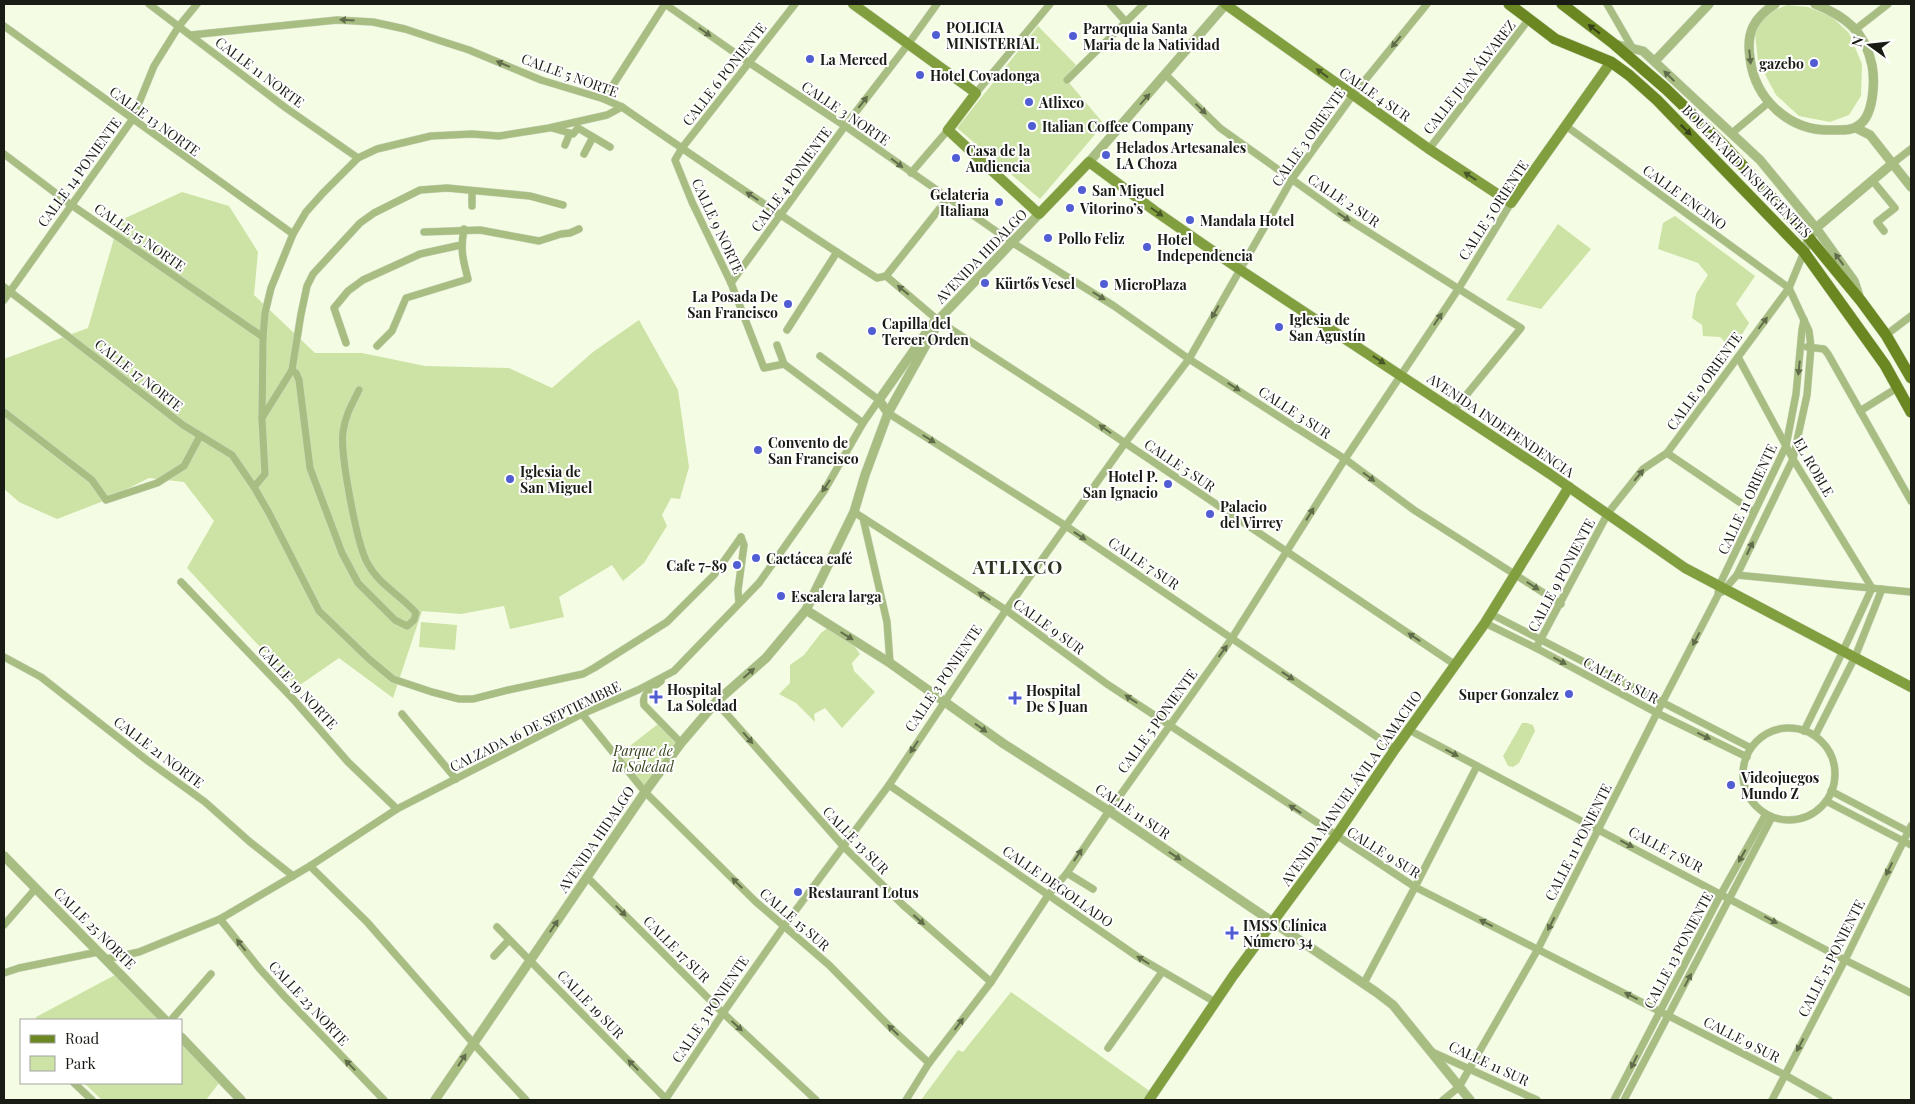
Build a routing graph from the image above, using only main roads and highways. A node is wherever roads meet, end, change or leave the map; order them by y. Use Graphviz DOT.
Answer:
graph roads {
  1 [pos="853,4"];
  2 [pos="1225,4"];
  3 [pos="1509,4"];
  4 [pos="1562,4"];
  5 [pos="1611,62"];
  6 [pos="1511,203"];
  7 [pos="1911,378"];
  8 [pos="1911,412"];
  9 [pos="1569,487"];
  10 [pos="1911,687"];
  11 [pos="1149,1100"];
  1 -- 9 [label="main road, AVENIDA INDEPENDENCIA, one-way"];
  6 -- 2 [label="main road, CALLE 4 SUR, one-way"];
  3 -- 5 [label="main road, BOULEVARD INSURGENTES"];
  7 -- 4 [label="main road, BOULEVARD INSURGENTES, one-way"];
  5 -- 6 [label="main road, CALLE 5 ORIENTE"];
  5 -- 8 [label="main road, BOULEVARD INSURGENTES, one-way"];
  9 -- 10 [label="main road, AVENIDA INDEPENDENCIA"];
  9 -- 11 [label="main road, AVENIDA MANUEL ÁVILA CAMACHO"];
}
